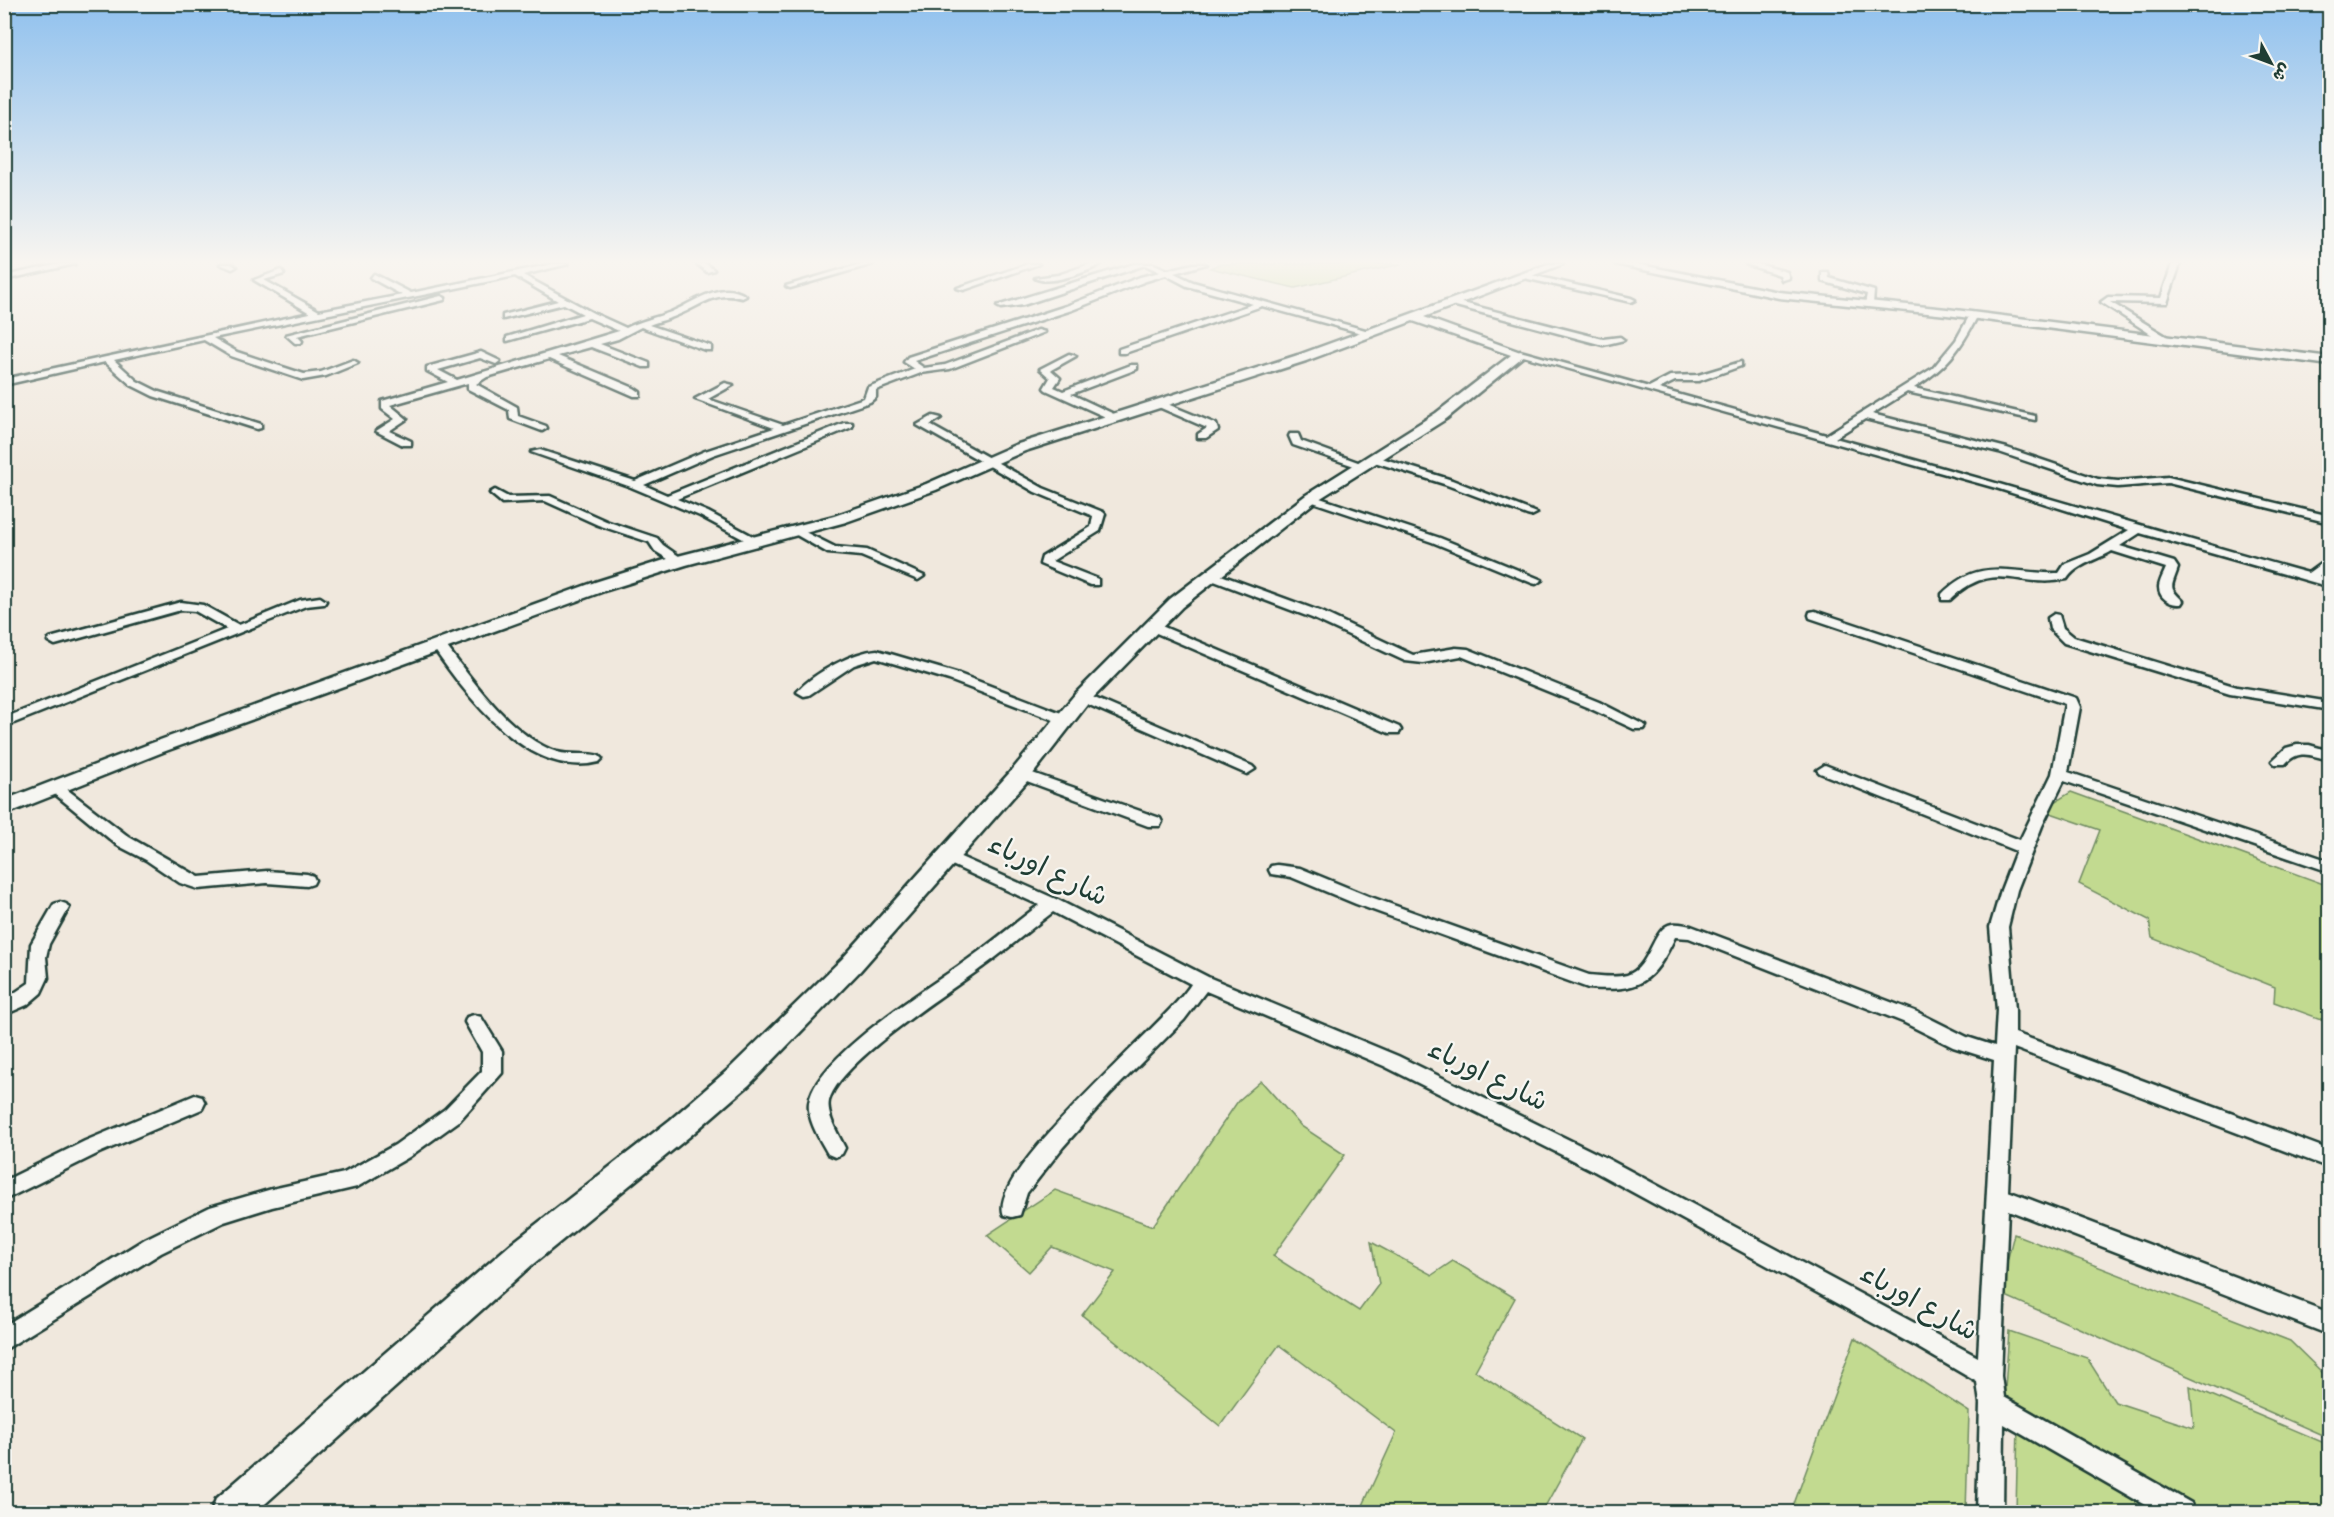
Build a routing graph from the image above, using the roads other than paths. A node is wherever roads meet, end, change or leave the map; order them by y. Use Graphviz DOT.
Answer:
graph roads {
  1 [pos="216,335"];
  2 [pos="293,335"];
  3 [pos="524,335"];
  4 [pos="619,335"];
  5 [pos="670,335"];
  6 [pos="988,335"];
  7 [pos="1033,335"];
  8 [pos="1170,335"];
  9 [pos="1367,335"];
  10 [pos="1463,335"];
  11 [pos="1572,335"];
  12 [pos="1963,335"];
  13 [pos="2126,335"];
  14 [pos="2158,335"];
  15 [pos="205,337"];
  16 [pos="510,339"];
  17 [pos="1620,340"];
  18 [pos="2166,340"];
  19 [pos="298,341"];
  20 [pos="591,344"];
  21 [pos="708,348"];
  22 [pos="1122,351"];
  23 [pos="1520,354"];
  24 [pos="550,356"];
  25 [pos="1072,356"];
  26 [pos="107,358"];
  27 [pos="496,361"];
  28 [pos="2330,361"];
  29 [pos="353,363"];
  30 [pos="1738,364"];
  31 [pos="646,365"];
  32 [pos="1134,367"];
  33 [pos="919,371"];
  34 [pos="484,375"];
  35 [pos="4,382"];
  36 [pos="456,382"];
  37 [pos="728,385"];
  38 [pos="1905,389"];
  39 [pos="1650,390"];
  40 [pos="637,394"];
  41 [pos="1060,395"];
  42 [pos="1157,403"];
  43 [pos="1862,415"];
  44 [pos="1113,417"];
  45 [pos="936,418"];
  46 [pos="2032,418"];
  47 [pos="848,424"];
  48 [pos="257,426"];
  49 [pos="542,428"];
  50 [pos="783,428"];
  51 [pos="1202,436"];
  52 [pos="1294,436"];
  53 [pos="1826,439"];
  54 [pos="407,443"];
  55 [pos="536,452"];
  56 [pos="987,462"];
  57 [pos="1366,462"];
  58 [pos="635,485"];
  59 [pos="495,493"];
  60 [pos="1311,498"];
  61 [pos="666,499"];
  62 [pos="1531,513"];
  63 [pos="2330,520"];
  64 [pos="2138,529"];
  65 [pos="797,531"];
  66 [pos="756,542"];
  67 [pos="2109,546"];
  68 [pos="2330,560"];
  69 [pos="680,561"];
  70 [pos="1210,575"];
  71 [pos="918,576"];
  72 [pos="2311,578"];
  73 [pos="1536,580"];
  74 [pos="1094,582"];
  75 [pos="2330,582"];
  76 [pos="1946,597"];
  77 [pos="320,601"];
  78 [pos="2177,601"];
  79 [pos="1815,615"];
  80 [pos="2054,618"];
  81 [pos="1152,626"];
  82 [pos="237,629"];
  83 [pos="55,641"];
  84 [pos="440,646"];
  85 [pos="804,692"];
  86 [pos="1083,697"];
  87 [pos="2330,706"];
  88 [pos="1064,719"];
  89 [pos="4,723"];
  90 [pos="1639,726"];
  91 [pos="1394,730"];
  92 [pos="2330,756"];
  93 [pos="594,759"];
  94 [pos="2280,760"];
  95 [pos="1247,769"];
  96 [pos="1825,770"];
  97 [pos="1021,774"];
  98 [pos="2061,774"];
  99 [pos="55,787"];
  100 [pos="4,808"];
  101 [pos="1154,822"];
  102 [pos="2025,848"];
  103 [pos="947,856"];
  104 [pos="2330,867"];
  105 [pos="1277,870"];
  106 [pos="307,880"];
  107 [pos="1052,904"];
  108 [pos="60,908"];
  109 [pos="1202,982"];
  110 [pos="4,1008"];
  111 [pos="474,1022"];
  112 [pos="2003,1046"];
  113 [pos="195,1103"];
  114 [pos="835,1148"];
  115 [pos="2330,1159"];
  116 [pos="4,1191"];
  117 [pos="1997,1196"];
  118 [pos="1012,1208"];
  119 [pos="2330,1324"];
  120 [pos="4,1339"];
  121 [pos="1989,1376"];
  122 [pos="1992,1404"];
  123 [pos="229,1512"];
  124 [pos="1990,1512"];
  125 [pos="2182,1512"];
  1 -- 15 [label="street"];
  2 -- 19 [label="street"];
  3 -- 16 [label="street"];
  4 -- 20 [label="street"];
  5 -- 21 [label="street"];
  6 -- 33 [label="street"];
  7 -- 33 [label="street"];
  8 -- 22 [label="street"];
  9 -- 42 [label="street"];
  10 -- 23 [label="street"];
  11 -- 17 [label="street"];
  12 -- 38 [label="street"];
  13 -- 18 [label="street"];
  14 -- 18 [label="street"];
  15 -- 26 [label="street"];
  15 -- 29 [label="street"];
  18 -- 28 [label="street"];
  20 -- 24 [label="street"];
  20 -- 31 [label="street"];
  23 -- 39 [label="street"];
  23 -- 57 [label="street"];
  24 -- 34 [label="street"];
  24 -- 40 [label="street"];
  25 -- 41 [label="street"];
  26 -- 35 [label="street"];
  26 -- 48 [label="street"];
  27 -- 36 [label="street"];
  30 -- 39 [label="street"];
  32 -- 41 [label="street"];
  33 -- 50 [label="street"];
  34 -- 36 [label="street"];
  34 -- 49 [label="street"];
  36 -- 54 [label="street"];
  37 -- 50 [label="street"];
  38 -- 43 [label="street"];
  38 -- 46 [label="street"];
  39 -- 53 [label="street"];
  41 -- 44 [label="street"];
  42 -- 44 [label="street"];
  42 -- 51 [label="street"];
  43 -- 53 [label="street"];
  43 -- 63 [label="street"];
  44 -- 56 [label="street"];
  45 -- 56 [label="street"];
  47 -- 61 [label="street"];
  50 -- 58 [label="street"];
  52 -- 57 [label="street"];
  53 -- 64 [label="street"];
  55 -- 58 [label="street"];
  56 -- 65 [label="street"];
  56 -- 74 [label="street"];
  57 -- 60 [label="street"];
  57 -- 62 [label="street"];
  58 -- 61 [label="street"];
  59 -- 69 [label="street"];
  60 -- 70 [label="street"];
  60 -- 73 [label="street"];
  61 -- 66 [label="street"];
  64 -- 67 [label="street"];
  64 -- 72 [label="street"];
  65 -- 66 [label="street"];
  65 -- 71 [label="street"];
  66 -- 69 [label="street"];
  67 -- 76 [label="street"];
  67 -- 78 [label="street"];
  68 -- 72 [label="street"];
  69 -- 84 [label="street"];
  70 -- 81 [label="street"];
  70 -- 90 [label="street"];
  72 -- 75 [label="street"];
  77 -- 82 [label="street"];
  79 -- 98 [label="street"];
  80 -- 87 [label="street"];
  81 -- 86 [label="street"];
  81 -- 91 [label="street"];
  82 -- 83 [label="street"];
  82 -- 89 [label="street"];
  84 -- 93 [label="street"];
  84 -- 99 [label="street"];
  85 -- 88 [label="street"];
  86 -- 88 [label="street"];
  86 -- 95 [label="street"];
  88 -- 97 [label="street"];
  92 -- 94 [label="street"];
  96 -- 102 [label="street"];
  97 -- 101 [label="street"];
  97 -- 103 [label="street"];
  98 -- 102 [label="street"];
  98 -- 104 [label="street"];
  99 -- 100 [label="street"];
  99 -- 106 [label="street"];
  102 -- 112 [label="street"];
  103 -- 107 [label="street, شارع اورباء"];
  103 -- 123 [label="street"];
  105 -- 112 [label="street"];
  107 -- 109 [label="street, شارع اورباء"];
  107 -- 114 [label="street"];
  108 -- 110 [label="street"];
  109 -- 118 [label="street"];
  109 -- 121 [label="street, شارع اورباء"];
  111 -- 120 [label="street"];
  112 -- 115 [label="street"];
  112 -- 117 [label="street"];
  113 -- 116 [label="street"];
  117 -- 119 [label="street"];
  117 -- 121 [label="street"];
  121 -- 122 [label="street"];
  122 -- 124 [label="street"];
  122 -- 125 [label="street"];
}
